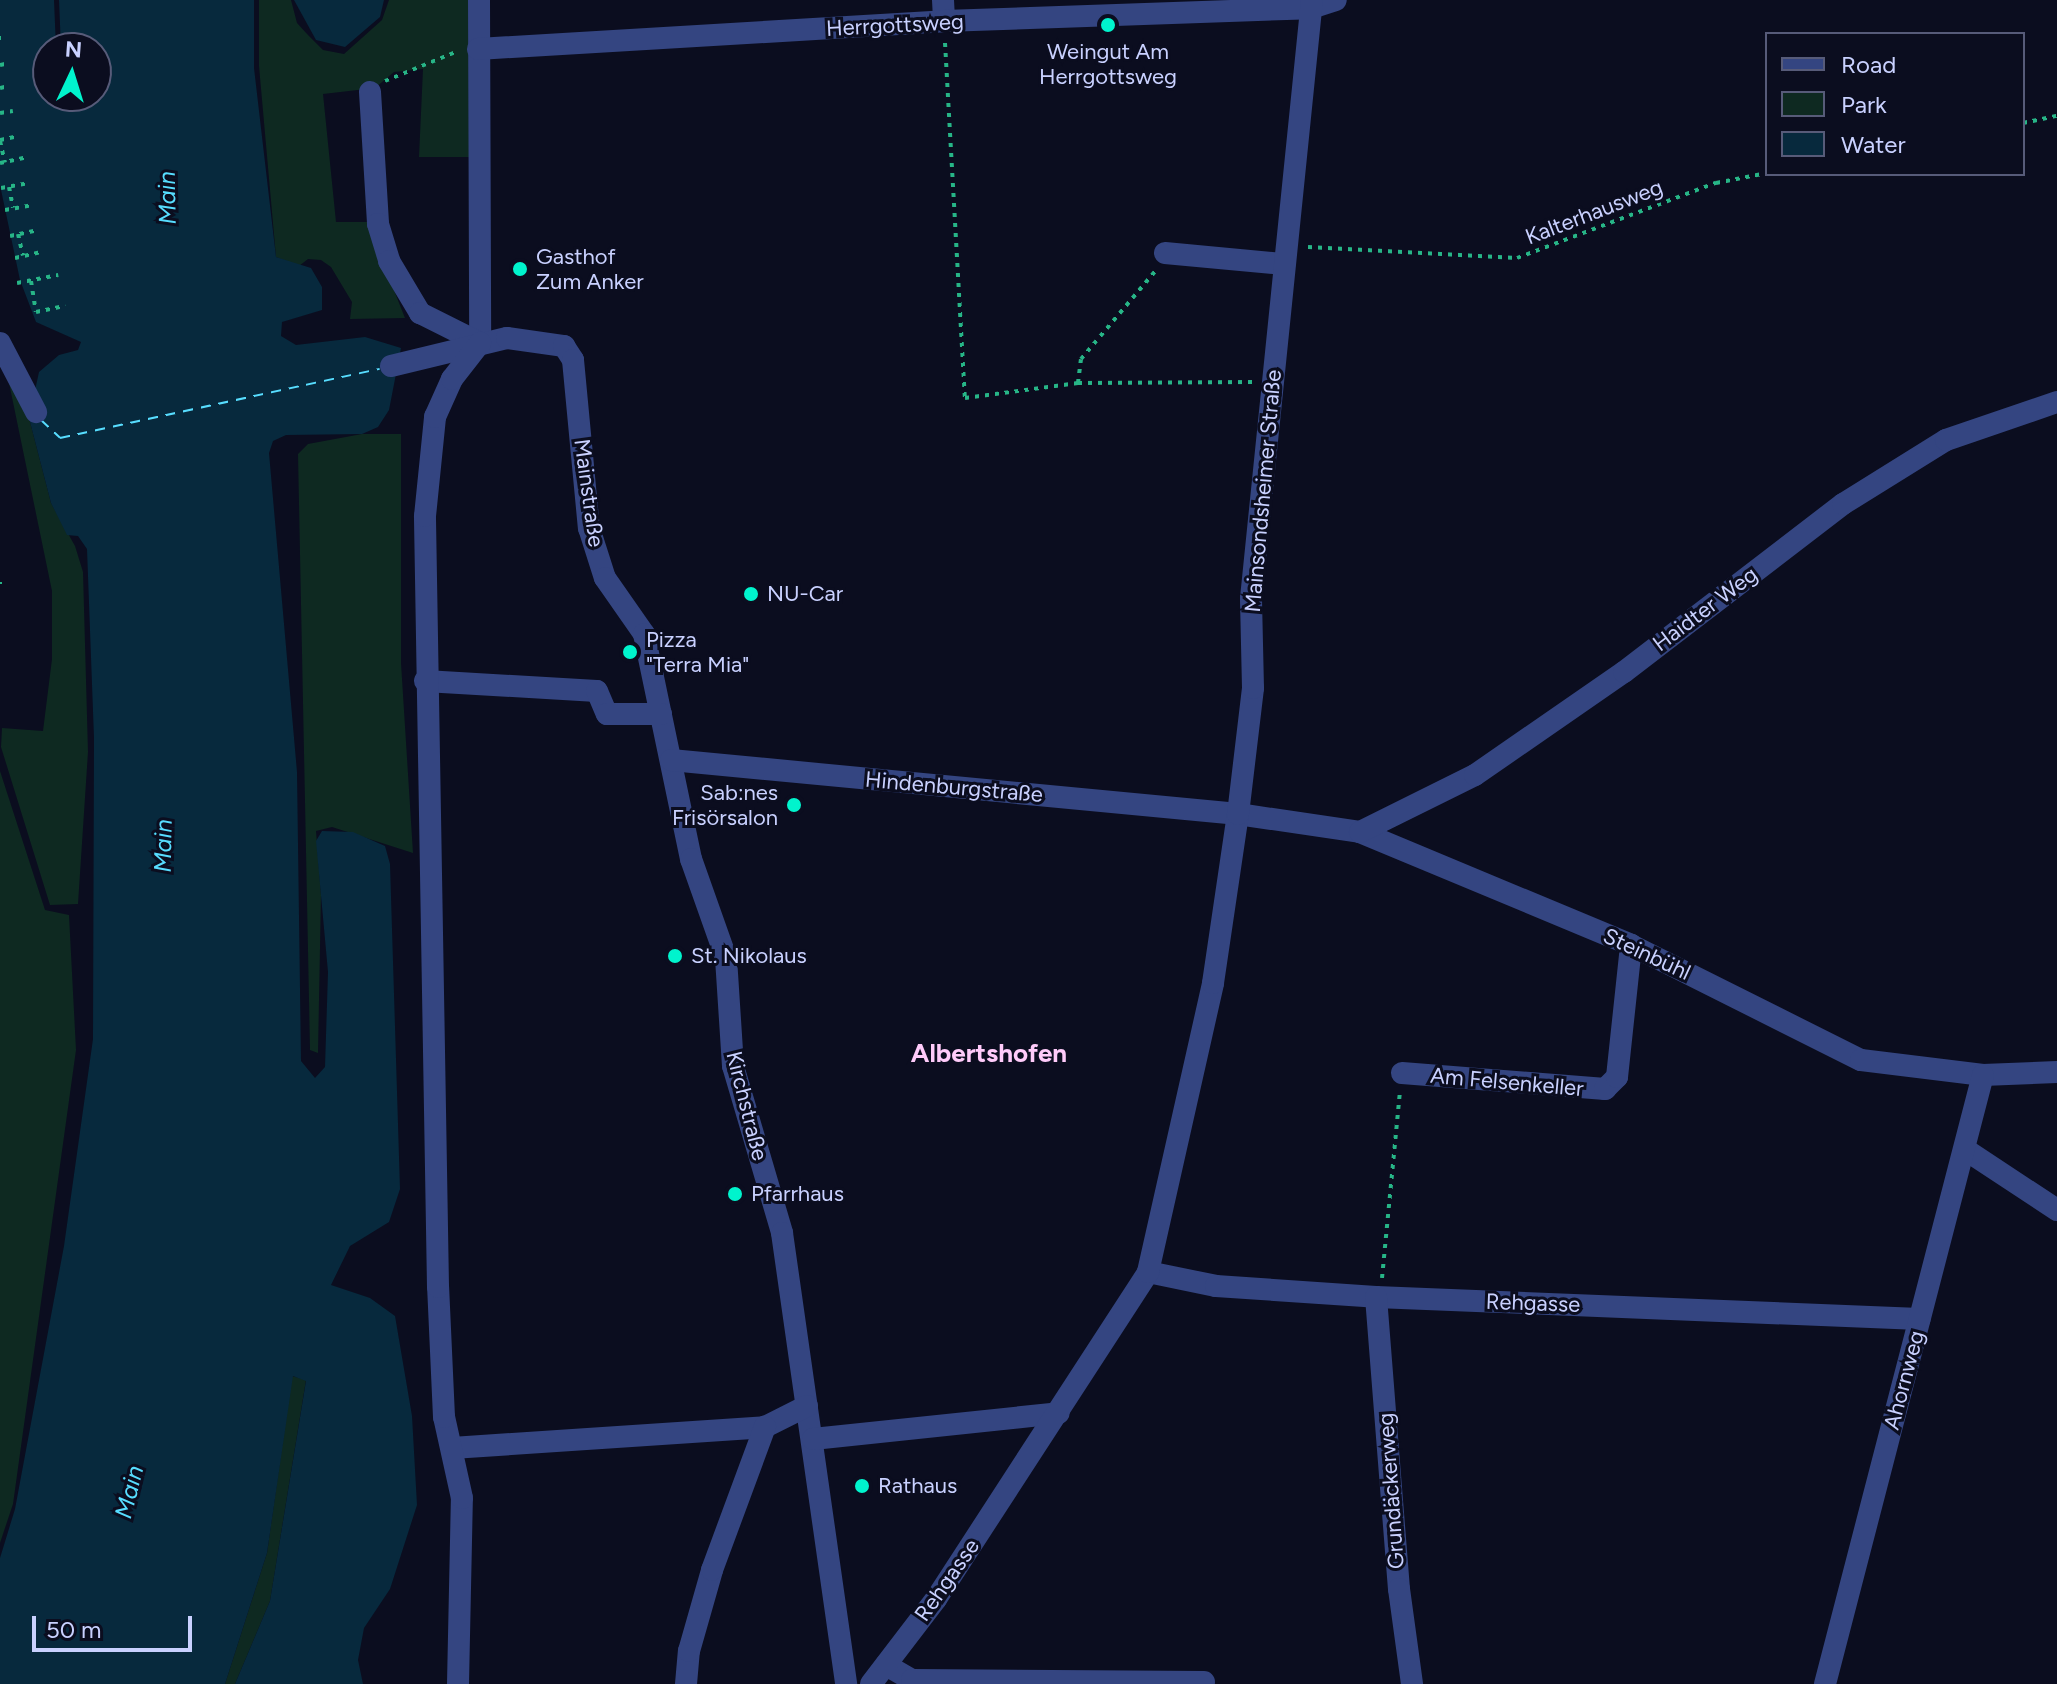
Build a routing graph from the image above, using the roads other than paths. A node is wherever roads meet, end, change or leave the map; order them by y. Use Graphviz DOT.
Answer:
graph roads {
  1 [pos="479,0"];
  2 [pos="1336,0"];
  3 [pos="1312,4"];
  4 [pos="943,11"];
  5 [pos="478,49"];
  6 [pos="373,90"];
  7 [pos="1165,253"];
  8 [pos="1285,255"];
  9 [pos="0,343"];
  10 [pos="480,343"];
  11 [pos="391,366"];
  12 [pos="2057,402"];
  13 [pos="36,412"];
  14 [pos="425,681"];
  15 [pos="661,714"];
  16 [pos="671,760"];
  17 [pos="1238,814"];
  18 [pos="1360,832"];
  19 [pos="1631,945"];
  20 [pos="2057,1072"];
  21 [pos="1402,1073"];
  22 [pos="1983,1075"];
  23 [pos="1966,1150"];
  24 [pos="2057,1210"];
  25 [pos="1148,1272"];
  26 [pos="1376,1297"];
  27 [pos="1920,1319"];
  28 [pos="807,1406"];
  29 [pos="1059,1413"];
  30 [pos="765,1427"];
  31 [pos="813,1439"];
  32 [pos="452,1448"];
  33 [pos="886,1665"];
  34 [pos="1204,1682"];
  35 [pos="458,1684"];
  36 [pos="686,1684"];
  37 [pos="846,1684"];
  38 [pos="871,1684"];
  39 [pos="1412,1684"];
  40 [pos="1825,1684"];
  1 -- 5 [label="street"];
  2 -- 3 [label="street, Herrgottsweg"];
  3 -- 4 [label="street, Herrgottsweg"];
  3 -- 8 [label="street, Mainsondsheimer Straße"];
  4 -- 5 [label="street, Herrgottsweg"];
  5 -- 10 [label="street"];
  6 -- 10 [label="street"];
  7 -- 8 [label="street"];
  8 -- 17 [label="street, Mainsondsheimer Straße"];
  9 -- 13 [label="street"];
  10 -- 11 [label="street, Mainstraße"];
  10 -- 14 [label="street"];
  10 -- 15 [label="street, Mainstraße"];
  12 -- 18 [label="street, Haidter Weg"];
  14 -- 15 [label="street"];
  14 -- 32 [label="street"];
  15 -- 16 [label="street, Mainstraße"];
  16 -- 17 [label="street, Hindenburgstraße"];
  16 -- 28 [label="street, Kirchstraße"];
  17 -- 18 [label="street, Steinbühl"];
  17 -- 25 [label="street, Rehgasse"];
  18 -- 19 [label="street, Steinbühl"];
  19 -- 21 [label="street, Am Felsenkeller"];
  19 -- 22 [label="street, Steinbühl"];
  20 -- 22 [label="street, Steinbühl"];
  22 -- 23 [label="street, Ahornweg"];
  23 -- 24 [label="street"];
  23 -- 27 [label="street, Ahornweg"];
  25 -- 26 [label="street, Rehgasse"];
  25 -- 29 [label="street, Rehgasse"];
  26 -- 27 [label="street, Rehgasse"];
  26 -- 39 [label="street, Grundäckerweg"];
  27 -- 40 [label="street, Ahornweg"];
  28 -- 30 [label="street"];
  28 -- 31 [label="street, Kirchstraße"];
  29 -- 31 [label="street"];
  29 -- 33 [label="street, Rehgasse"];
  30 -- 32 [label="street"];
  30 -- 36 [label="street"];
  31 -- 37 [label="street, Kirchstraße"];
  32 -- 35 [label="street"];
  33 -- 34 [label="street"];
  33 -- 38 [label="street, Rehgasse"];
}
